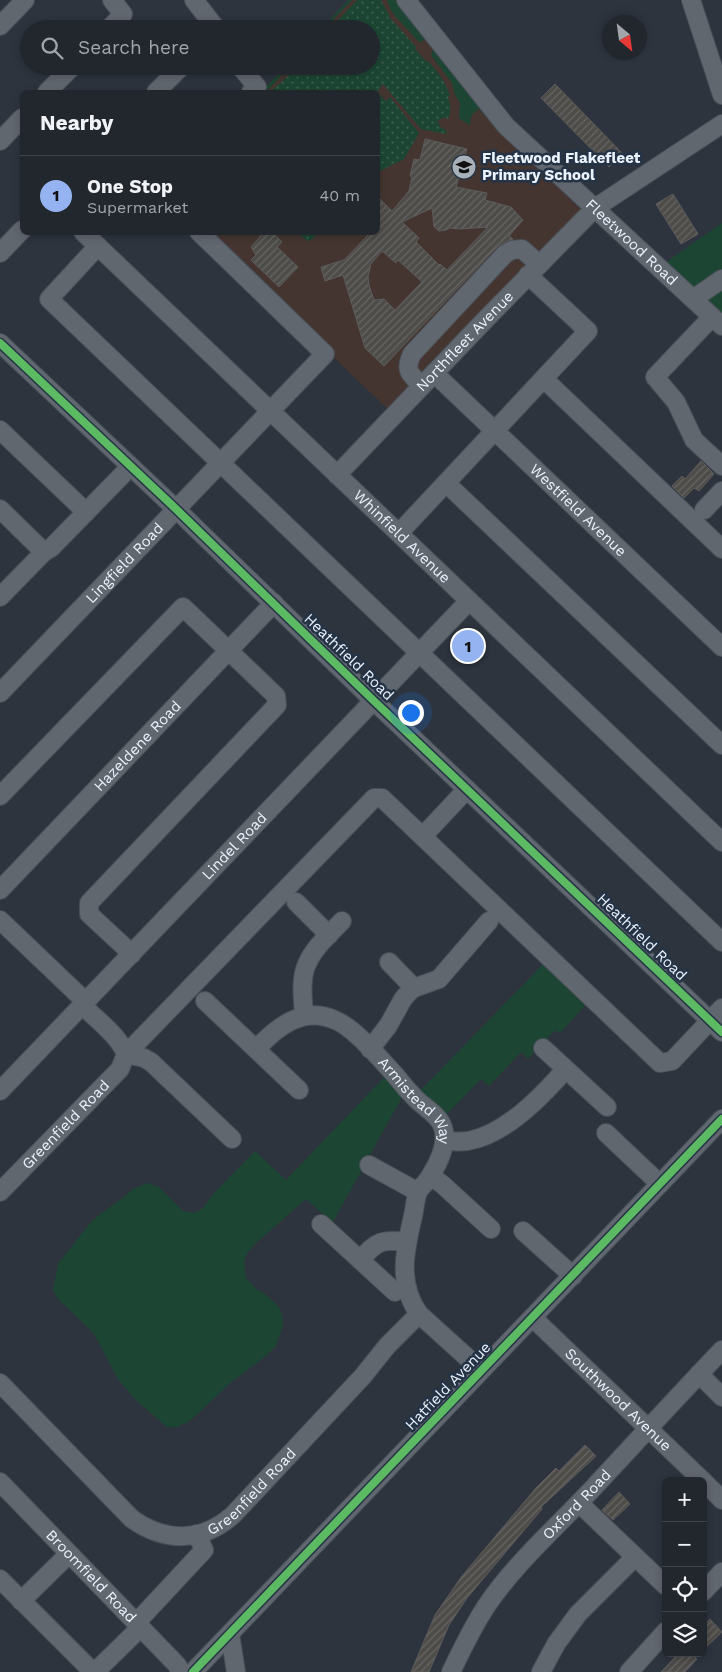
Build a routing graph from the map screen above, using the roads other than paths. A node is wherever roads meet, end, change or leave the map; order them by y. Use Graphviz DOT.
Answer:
graph roads {
  1 [pos="25,0"];
  2 [pos="112,0"];
  3 [pos="194,0"];
  4 [pos="406,0"];
  5 [pos="691,0"];
  6 [pos="117,20"];
  7 [pos="209,20"];
  8 [pos="0,26"];
  9 [pos="64,75"];
  10 [pos="173,75"];
  11 [pos="247,75"];
  12 [pos="49,90"];
  13 [pos="158,90"];
  14 [pos="253,90"];
  15 [pos="722,95"];
  16 [pos="20,120"];
  17 [pos="722,124"];
  18 [pos="0,141"];
  19 [pos="595,208"];
  20 [pos="20,232"];
  21 [pos="86,235"];
  22 [pos="202,235"];
  23 [pos="98,246"];
  24 [pos="0,253"];
  25 [pos="534,269"];
  26 [pos="722,279"];
  27 [pos="693,299"];
  28 [pos="717,321"];
  29 [pos="0,343"];
  30 [pos="434,373"];
  31 [pos="544,380"];
  32 [pos="422,386"];
  33 [pos="269,412"];
  34 [pos="0,430"];
  35 [pos="495,431"];
  36 [pos="220,463"];
  37 [pos="722,466"];
  38 [pos="130,467"];
  39 [pos="337,475"];
  40 [pos="446,483"];
  41 [pos="722,490"];
  42 [pos="176,509"];
  43 [pos="704,510"];
  44 [pos="86,512"];
  45 [pos="1,513"];
  46 [pos="399,534"];
  47 [pos="722,550"];
  48 [pos="44,552"];
  49 [pos="0,597"];
  50 [pos="469,600"];
  51 [pos="274,603"];
  52 [pos="722,647"];
  53 [pos="229,651"];
  54 [pos="418,653"];
  55 [pos="0,693"];
  56 [pos="374,700"];
  57 [pos="722,745"];
  58 [pos="467,789"];
  59 [pos="0,796"];
  60 [pos="423,836"];
  61 [pos="722,842"];
  62 [pos="0,890"];
  63 [pos="296,902"];
  64 [pos="0,920"];
  65 [pos="342,921"];
  66 [pos="488,921"];
  67 [pos="330,935"];
  68 [pos="722,942"];
  69 [pos="132,954"];
  70 [pos="389,962"];
  71 [pos="414,988"];
  72 [pos="205,1001"];
  73 [pos="84,1004"];
  74 [pos="304,1015"];
  75 [pos="718,1020"];
  76 [pos="543,1048"];
  77 [pos="256,1049"];
  78 [pos="370,1049"];
  79 [pos="126,1054"];
  80 [pos="566,1070"];
  81 [pos="299,1090"];
  82 [pos="0,1091"];
  83 [pos="607,1107"];
  84 [pos="722,1119"];
  85 [pos="606,1133"];
  86 [pos="232,1139"];
  87 [pos="445,1141"];
  88 [pos="369,1165"];
  89 [pos="431,1176"];
  90 [pos="660,1184"];
  91 [pos="0,1192"];
  92 [pos="418,1192"];
  93 [pos="321,1224"];
  94 [pos="491,1229"];
  95 [pos="524,1231"];
  96 [pos="406,1242"];
  97 [pos="360,1260"];
  98 [pos="573,1276"];
  99 [pos="395,1292"];
  100 [pos="419,1314"];
  101 [pos="533,1318"];
  102 [pos="722,1350"];
  103 [pos="482,1370"];
  104 [pos="699,1374"];
  105 [pos="0,1383"];
  106 [pos="722,1397"];
  107 [pos="649,1428"];
  108 [pos="699,1477"];
  109 [pos="0,1482"];
  110 [pos="707,1485"];
  111 [pos="722,1500"];
  112 [pos="579,1503"];
  113 [pos="196,1534"];
  114 [pos="69,1554"];
  115 [pos="635,1557"];
  116 [pos="722,1572"];
  117 [pos="0,1579"];
  118 [pos="662,1582"];
  119 [pos="707,1588"];
  120 [pos="21,1601"];
  121 [pos="138,1626"];
  122 [pos="230,1634"];
  123 [pos="662,1636"];
  124 [pos="94,1672"];
  125 [pos="181,1672"];
  126 [pos="193,1672"];
  127 [pos="236,1672"];
  128 [pos="452,1672"];
  129 [pos="541,1672"];
  130 [pos="629,1672"];
  1 -- 8 [label="street"];
  2 -- 6 [label="street"];
  3 -- 7 [label="street"];
  4 -- 19 [label="street, Fleetwood Road"];
  5 -- 15 [label="street"];
  9 -- 12 [label="street"];
  10 -- 13 [label="street"];
  11 -- 14 [label="street"];
  16 -- 18 [label="street"];
  17 -- 19 [label="street, Northfleet Avenue"];
  19 -- 25 [label="street, Northfleet Avenue"];
  19 -- 27 [label="street, Fleetwood Road"];
  20 -- 24 [label="street"];
  21 -- 23 [label="street, Whinfield Avenue"];
  22 -- 33 [label="street, Lingfield Road"];
  23 -- 33 [label="street, Whinfield Avenue"];
  23 -- 36 [label="street"];
  25 -- 30 [label="street, Northfleet Avenue"];
  25 -- 31 [label="street"];
  25 -- 32 [label="street"];
  26 -- 27 [label="street"];
  27 -- 28 [label="street, Fleetwood Road"];
  28 -- 37 [label="street"];
  29 -- 38 [label="street, Heathfield Road"];
  30 -- 32 [label="street, Northfleet Avenue"];
  30 -- 35 [label="street, Westfield Avenue"];
  31 -- 35 [label="street"];
  31 -- 47 [label="street"];
  32 -- 39 [label="street, Northfleet Avenue"];
  33 -- 36 [label="street, Lingfield Road"];
  33 -- 39 [label="street, Whinfield Avenue"];
  34 -- 44 [label="street"];
  35 -- 40 [label="street"];
  35 -- 52 [label="street, Westfield Avenue"];
  36 -- 42 [label="street, Lingfield Road"];
  36 -- 54 [label="street"];
  38 -- 42 [label="street, Heathfield Road"];
  38 -- 44 [label="street"];
  39 -- 46 [label="street, Whinfield Avenue"];
  40 -- 46 [label="street"];
  40 -- 57 [label="street"];
  41 -- 43 [label="street"];
  42 -- 51 [label="street, Heathfield Road"];
  42 -- 55 [label="street, Lingfield Road"];
  44 -- 48 [label="street"];
  45 -- 48 [label="street"];
  46 -- 50 [label="street, Whinfield Avenue"];
  48 -- 49 [label="street"];
  50 -- 54 [label="street, Lindel Road"];
  50 -- 61 [label="street, Whinfield Avenue"];
  51 -- 53 [label="street, Hazeldene Road"];
  51 -- 56 [label="street, Heathfield Road"];
  53 -- 59 [label="street"];
  53 -- 62 [label="street, Hazeldene Road"];
  53 -- 69 [label="street"];
  54 -- 56 [label="street, Lindel Road"];
  54 -- 68 [label="street"];
  56 -- 58 [label="street, Heathfield Road"];
  56 -- 69 [label="street, Lindel Road"];
  58 -- 60 [label="street"];
  58 -- 75 [label="street, Heathfield Road"];
  60 -- 75 [label="street, Greenfield Road"];
  60 -- 79 [label="street, Greenfield Road"];
  63 -- 67 [label="street"];
  64 -- 73 [label="street"];
  65 -- 67 [label="street"];
  66 -- 71 [label="street"];
  67 -- 74 [label="street"];
  69 -- 73 [label="street, Lindel Road"];
  70 -- 71 [label="street"];
  71 -- 78 [label="street"];
  72 -- 77 [label="street"];
  73 -- 79 [label="street"];
  73 -- 82 [label="street, Lindel Road"];
  74 -- 77 [label="street"];
  74 -- 78 [label="street, Armistead Way"];
  76 -- 80 [label="street"];
  77 -- 81 [label="street"];
  78 -- 87 [label="street, Armistead Way"];
  79 -- 86 [label="street"];
  79 -- 91 [label="street, Greenfield Road"];
  80 -- 83 [label="street"];
  80 -- 87 [label="street"];
  84 -- 90 [label="street, Hatfield Avenue"];
  85 -- 90 [label="street"];
  87 -- 89 [label="street, Armistead Way"];
  88 -- 92 [label="street"];
  89 -- 92 [label="street, Armistead Way"];
  89 -- 94 [label="street"];
  90 -- 98 [label="street, Hatfield Avenue"];
  92 -- 96 [label="street, Armistead Way"];
  93 -- 97 [label="street"];
  95 -- 98 [label="street"];
  96 -- 97 [label="street"];
  96 -- 100 [label="street, Armistead Way"];
  97 -- 99 [label="street"];
  98 -- 101 [label="street, Hatfield Avenue"];
  100 -- 103 [label="street"];
  100 -- 113 [label="street, Greenfield Road"];
  101 -- 103 [label="street, Hatfield Avenue"];
  101 -- 107 [label="street, Southwood Avenue"];
  102 -- 104 [label="street, Oxford Road"];
  103 -- 122 [label="street, Hatfield Avenue"];
  104 -- 106 [label="street"];
  104 -- 107 [label="street, Oxford Road"];
  105 -- 113 [label="street, Greenfield Road"];
  107 -- 108 [label="street, Southwood Avenue"];
  107 -- 112 [label="street, Oxford Road"];
  109 -- 114 [label="street, Broomfield Road"];
  110 -- 111 [label="street, Southwood Avenue"];
  112 -- 115 [label="street"];
  112 -- 128 [label="street, Oxford Road"];
  113 -- 121 [label="street"];
  114 -- 120 [label="street"];
  114 -- 121 [label="street, Broomfield Road"];
  115 -- 118 [label="street"];
  115 -- 129 [label="street"];
  116 -- 119 [label="street"];
  117 -- 120 [label="street"];
  120 -- 124 [label="street"];
  121 -- 124 [label="street"];
  121 -- 125 [label="street, Broomfield Road"];
  122 -- 126 [label="street, Hatfield Avenue"];
  122 -- 127 [label="street"];
  123 -- 130 [label="street"];
}
